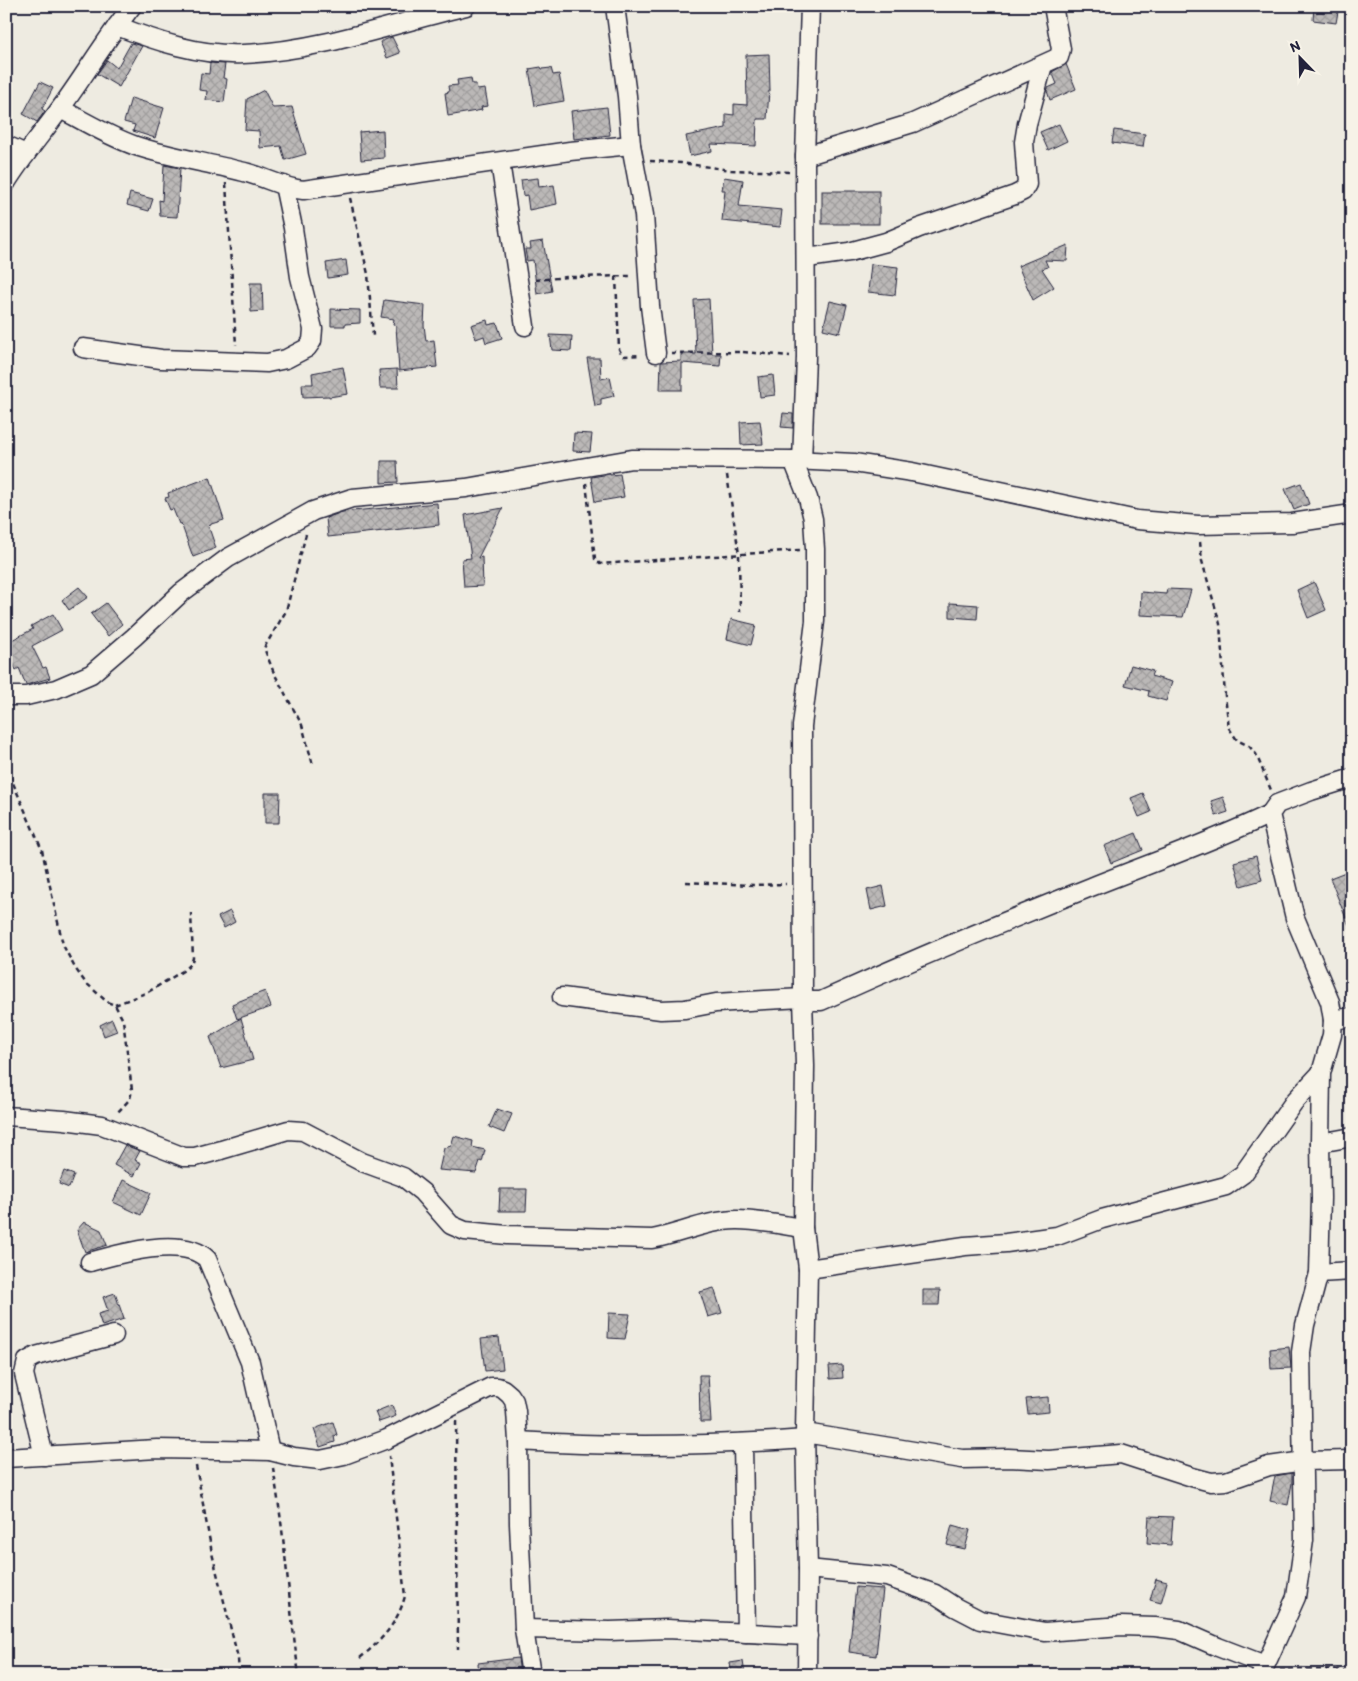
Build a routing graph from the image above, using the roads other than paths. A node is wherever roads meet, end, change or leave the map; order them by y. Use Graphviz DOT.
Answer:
graph roads {
  1 [pos="132,6"];
  2 [pos="466,6"];
  3 [pos="615,6"];
  4 [pos="810,6"];
  5 [pos="1053,6"];
  6 [pos="117,26"];
  7 [pos="1043,65"];
  8 [pos="61,109"];
  9 [pos="6,145"];
  10 [pos="632,152"];
  11 [pos="26,154"];
  12 [pos="500,162"];
  13 [pos="805,164"];
  14 [pos="6,183"];
  15 [pos="284,185"];
  16 [pos="807,258"];
  17 [pos="525,326"];
  18 [pos="83,348"];
  19 [pos="656,353"];
  20 [pos="798,461"];
  21 [pos="1352,514"];
  22 [pos="6,696"];
  23 [pos="1352,778"];
  24 [pos="1274,809"];
  25 [pos="562,997"];
  26 [pos="803,998"];
  27 [pos="1352,1017"];
  28 [pos="1333,1020"];
  29 [pos="1321,1073"];
  30 [pos="6,1116"];
  31 [pos="1352,1137"];
  32 [pos="1320,1143"];
  33 [pos="803,1228"];
  34 [pos="90,1262"];
  35 [pos="808,1269"];
  36 [pos="1352,1271"];
  37 [pos="1319,1273"];
  38 [pos="114,1335"];
  39 [pos="805,1436"];
  40 [pos="518,1441"];
  41 [pos="743,1444"];
  42 [pos="270,1451"];
  43 [pos="44,1456"];
  44 [pos="6,1458"];
  45 [pos="1352,1460"];
  46 [pos="1304,1461"];
  47 [pos="808,1569"];
  48 [pos="524,1629"];
  49 [pos="746,1633"];
  50 [pos="808,1636"];
  51 [pos="1263,1670"];
  52 [pos="531,1675"];
  53 [pos="807,1675"];
  1 -- 6 [label="street"];
  2 -- 6 [label="street"];
  3 -- 10 [label="street"];
  4 -- 13 [label="street"];
  5 -- 7 [label="street"];
  6 -- 8 [label="street"];
  7 -- 13 [label="street"];
  7 -- 16 [label="street"];
  8 -- 11 [label="street"];
  8 -- 15 [label="street"];
  9 -- 11 [label="street"];
  10 -- 12 [label="street"];
  10 -- 19 [label="street"];
  11 -- 14 [label="street"];
  12 -- 15 [label="street"];
  12 -- 17 [label="street"];
  13 -- 16 [label="street"];
  15 -- 18 [label="street"];
  16 -- 20 [label="street"];
  20 -- 21 [label="street"];
  20 -- 22 [label="street"];
  20 -- 26 [label="street"];
  23 -- 24 [label="street"];
  24 -- 26 [label="street"];
  24 -- 28 [label="street"];
  25 -- 26 [label="street"];
  26 -- 33 [label="street"];
  27 -- 28 [label="street"];
  28 -- 29 [label="street"];
  29 -- 32 [label="street"];
  29 -- 35 [label="street"];
  30 -- 33 [label="street"];
  31 -- 32 [label="street"];
  32 -- 37 [label="street"];
  33 -- 35 [label="street"];
  34 -- 42 [label="street"];
  35 -- 39 [label="street"];
  36 -- 37 [label="street"];
  37 -- 46 [label="street"];
  38 -- 43 [label="street"];
  39 -- 41 [label="street"];
  39 -- 46 [label="street"];
  39 -- 47 [label="street"];
  40 -- 41 [label="street"];
  40 -- 42 [label="street"];
  40 -- 48 [label="street"];
  41 -- 49 [label="street"];
  42 -- 43 [label="street"];
  43 -- 44 [label="street"];
  45 -- 46 [label="street"];
  46 -- 51 [label="street"];
  47 -- 50 [label="street"];
  47 -- 51 [label="street"];
  48 -- 49 [label="street"];
  48 -- 52 [label="street"];
  49 -- 50 [label="street"];
  50 -- 53 [label="street"];
}
